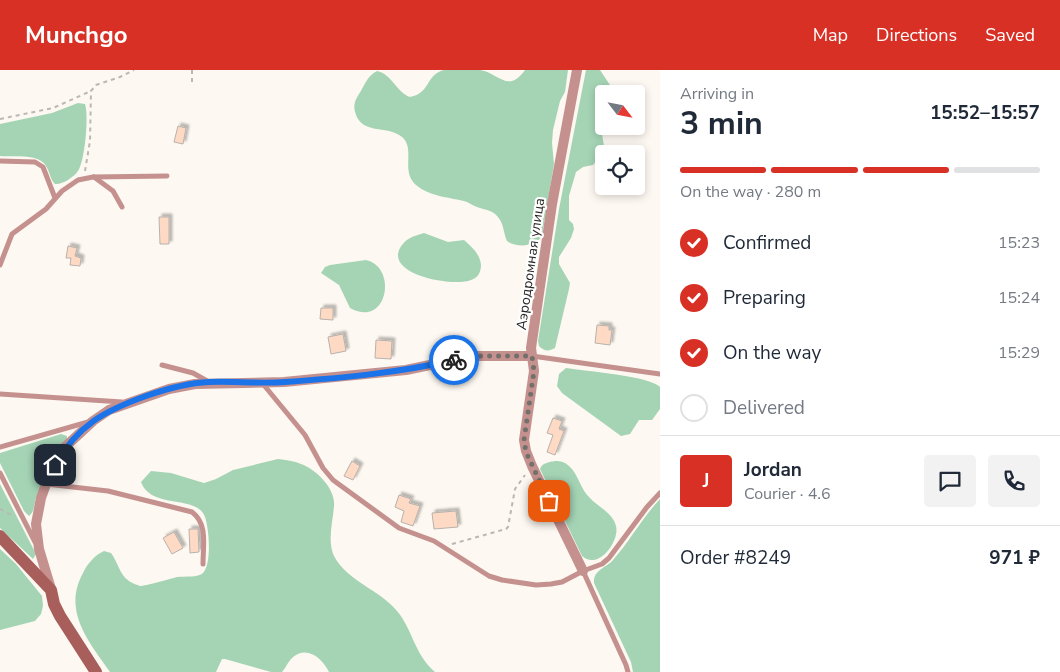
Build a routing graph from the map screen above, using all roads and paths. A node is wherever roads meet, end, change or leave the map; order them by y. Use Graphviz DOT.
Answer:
graph roads {
  1 [pos="134,70"];
  2 [pos="192,70"];
  3 [pos="577,70"];
  4 [pos="192,84"];
  5 [pos="91,91"];
  6 [pos="0,119"];
  7 [pos="0,161"];
  8 [pos="167,176"];
  9 [pos="93,177"];
  10 [pos="85,178"];
  11 [pos="55,198"];
  12 [pos="122,207"];
  13 [pos="0,265"];
  14 [pos="532,356"];
  15 [pos="162,365"];
  16 [pos="660,374"];
  17 [pos="209,382"];
  18 [pos="262,383"];
  19 [pos="0,394"];
  20 [pos="128,403"];
  21 [pos="93,421"];
  22 [pos="0,447"];
  23 [pos="532,466"];
  24 [pos="0,473"];
  25 [pos="46,484"];
  26 [pos="660,492"];
  27 [pos="0,536"];
  28 [pos="446,548"];
  29 [pos="39,549"];
  30 [pos="203,564"];
  31 [pos="583,571"];
  32 [pos="51,590"];
  33 [pos="96,672"];
  34 [pos="628,672"];
  1 -- 5 [label="path"];
  2 -- 4 [label="path"];
  3 -- 14 [label="street, Аэродромная улица"];
  5 -- 6 [label="path"];
  5 -- 10 [label="path"];
  7 -- 11 [label="lane"];
  8 -- 9 [label="lane"];
  9 -- 10 [label="lane"];
  9 -- 12 [label="lane"];
  10 -- 11 [label="lane"];
  11 -- 13 [label="lane"];
  14 -- 16 [label="lane"];
  14 -- 18 [label="street"];
  14 -- 23 [label="street, Аэродромная улица"];
  15 -- 17 [label="lane"];
  17 -- 18 [label="street"];
  17 -- 20 [label="street"];
  18 -- 28 [label="lane"];
  19 -- 20 [label="lane"];
  20 -- 21 [label="street"];
  21 -- 22 [label="lane"];
  21 -- 25 [label="street"];
  23 -- 28 [label="path"];
  23 -- 31 [label="street, Аэродромная улица"];
  24 -- 29 [label="lane"];
  25 -- 29 [label="street"];
  25 -- 30 [label="lane"];
  26 -- 31 [label="lane"];
  27 -- 32 [label="main road"];
  28 -- 31 [label="lane"];
  29 -- 32 [label="street"];
  31 -- 34 [label="lane"];
  32 -- 33 [label="main road"];
}
